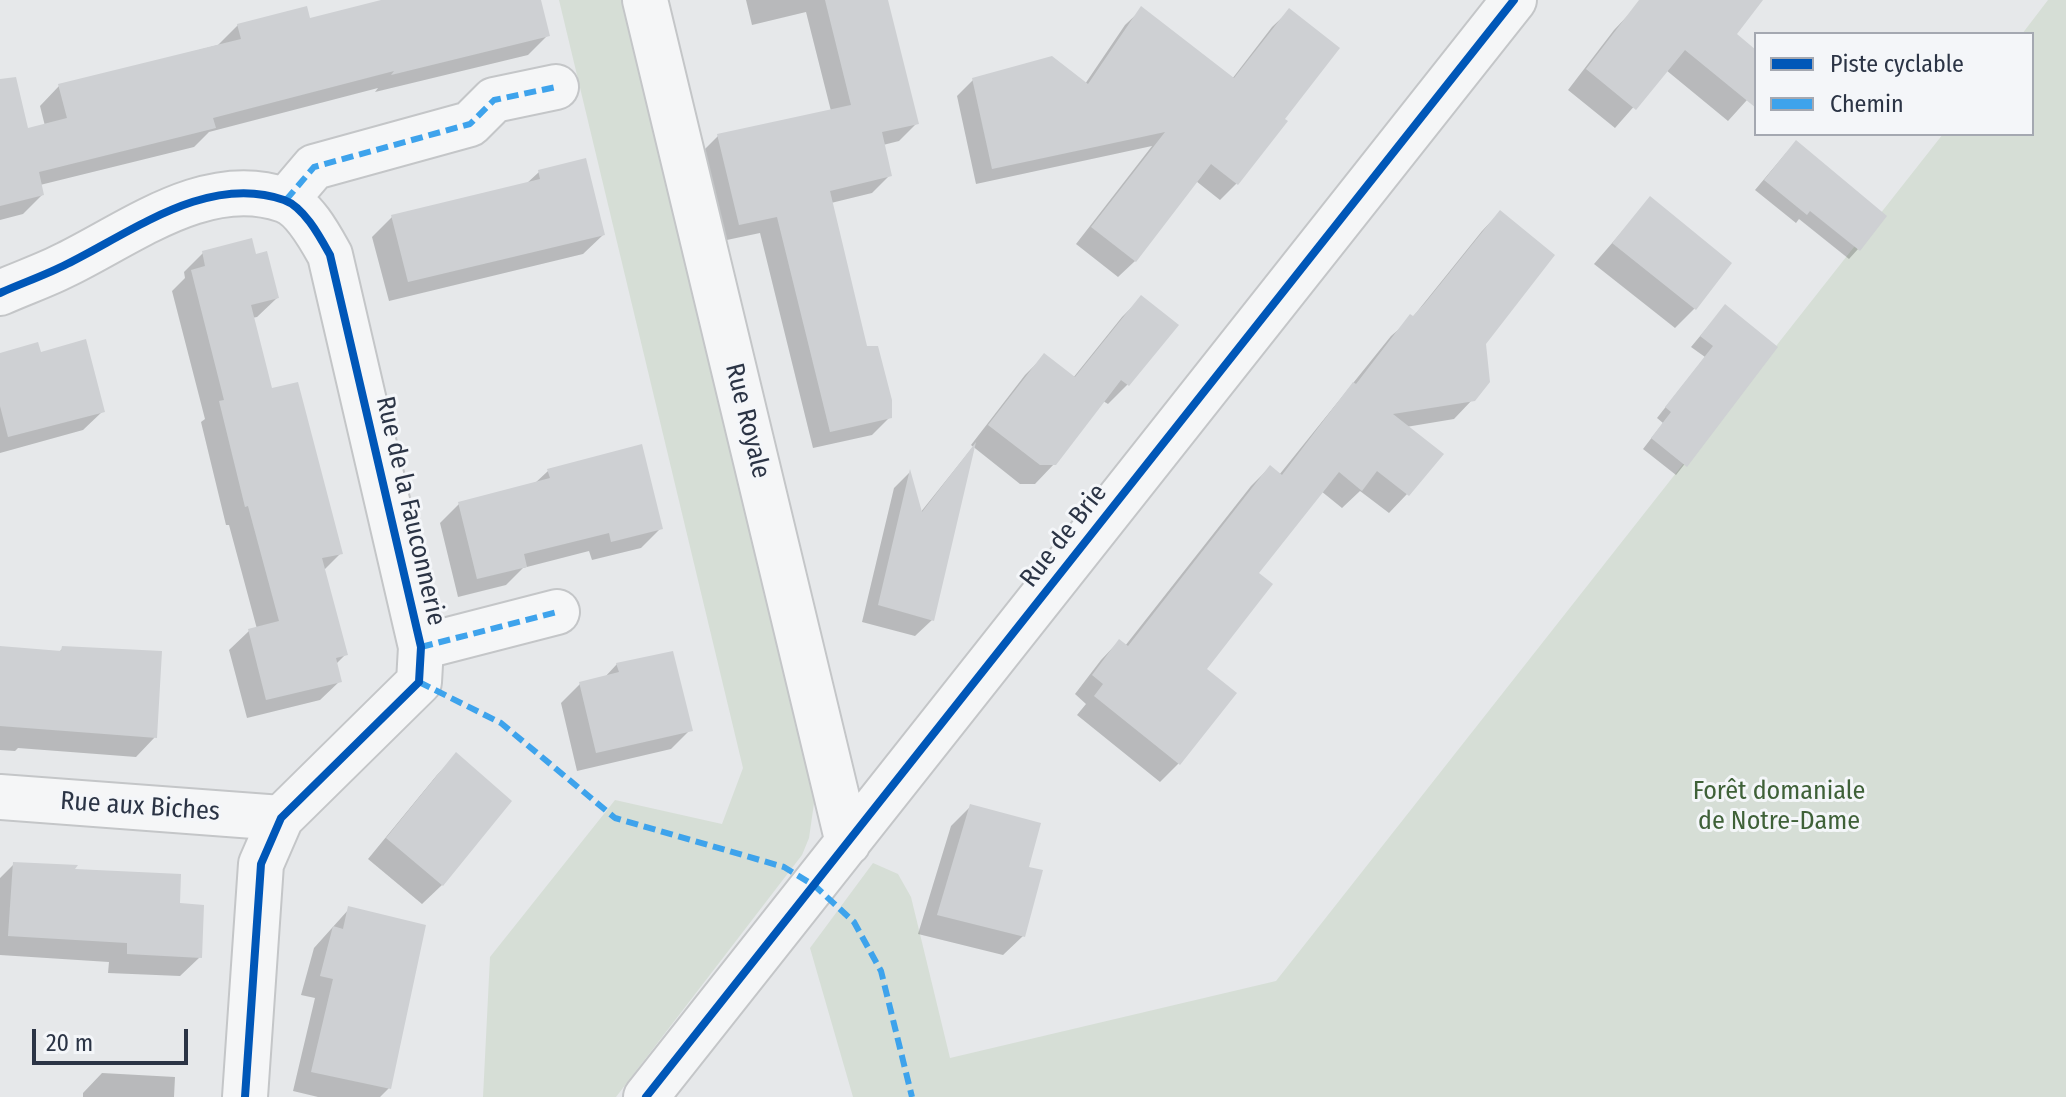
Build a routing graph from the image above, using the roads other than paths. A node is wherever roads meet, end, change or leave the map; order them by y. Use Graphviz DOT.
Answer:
graph roads {
  1 [pos="645,0"];
  2 [pos="1514,0"];
  3 [pos="556,87"];
  4 [pos="286,200"];
  5 [pos="0,293"];
  6 [pos="557,612"];
  7 [pos="421,647"];
  8 [pos="0,797"];
  9 [pos="281,818"];
  10 [pos="848,843"];
  11 [pos="245,1097"];
  12 [pos="646,1097"];
  1 -- 10 [label="street, Rue Royale"];
  2 -- 10 [label="street, Rue de Brie"];
  3 -- 4 [label="street"];
  4 -- 5 [label="street"];
  4 -- 7 [label="street, Rue de la Fauconnerie"];
  6 -- 7 [label="street, Rue de la Fauconnerie"];
  7 -- 9 [label="street, Rue de la Fauconnerie"];
  8 -- 9 [label="street, Rue aux Biches"];
  9 -- 11 [label="street, Rue de la Fauconnerie"];
  10 -- 12 [label="street, Rue de Brie"];
}
